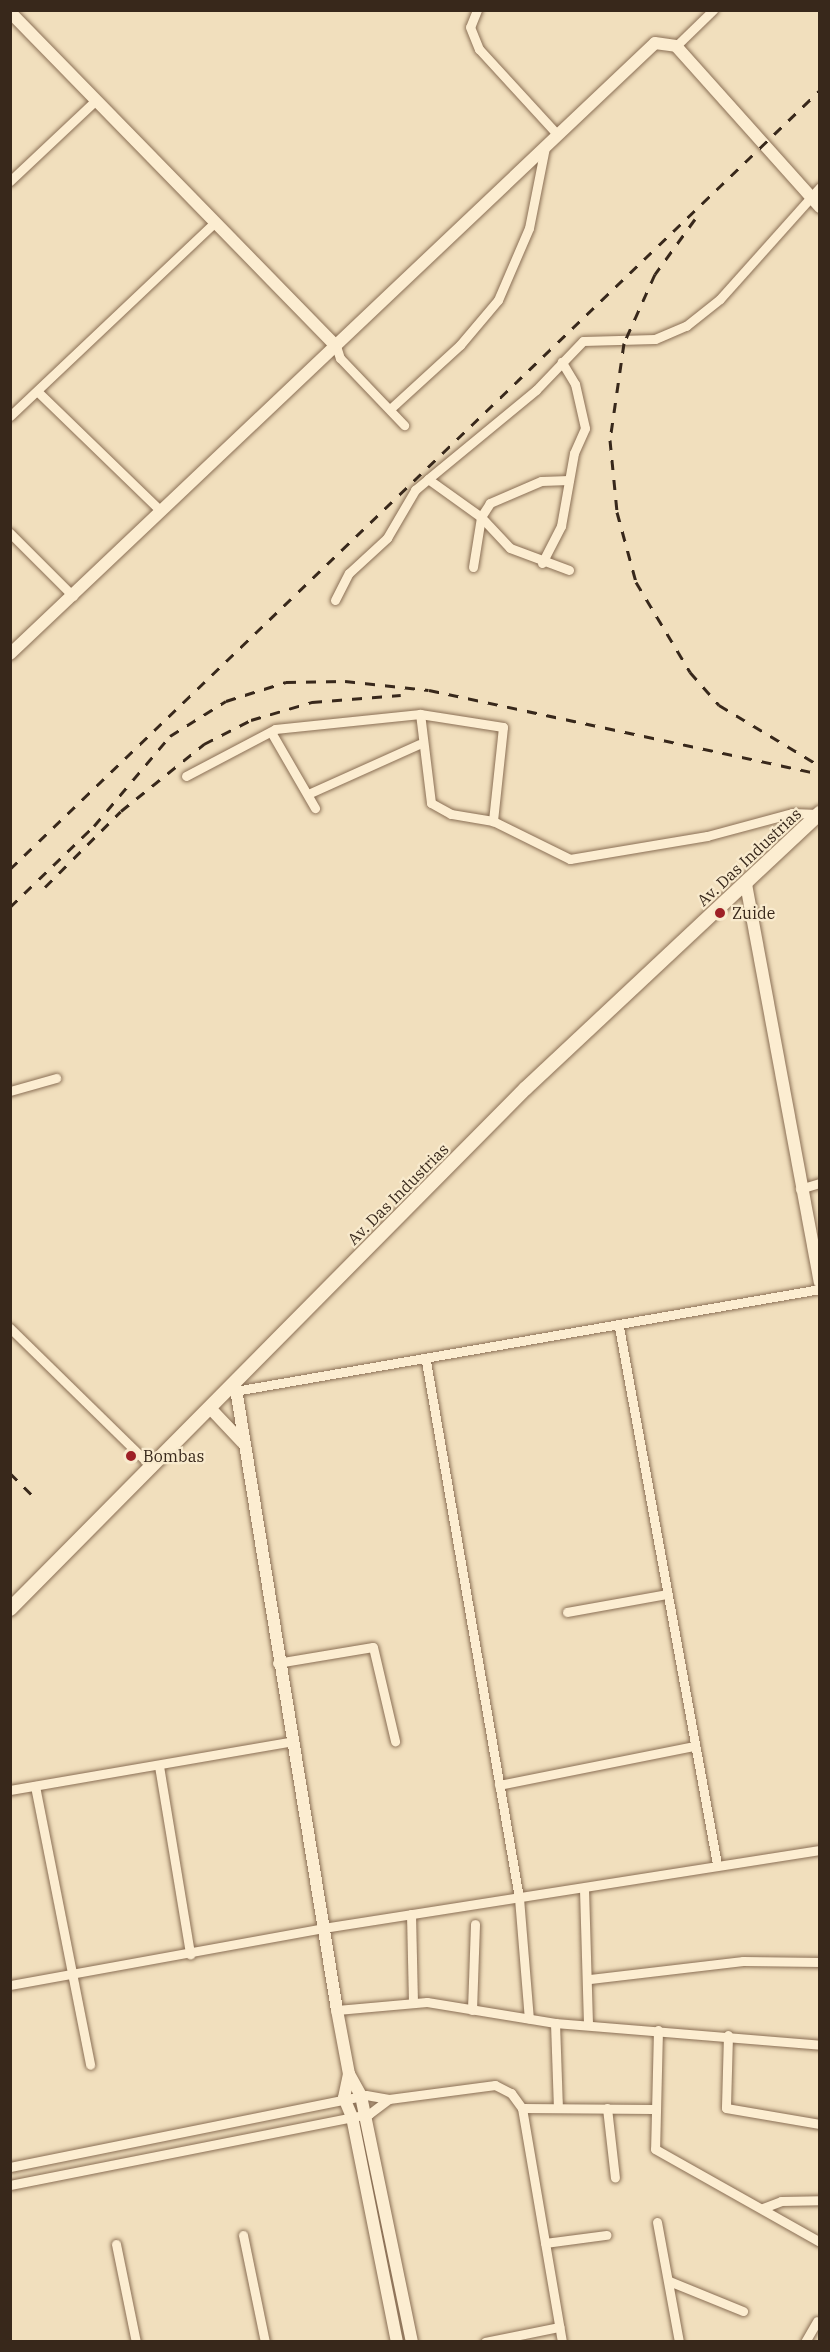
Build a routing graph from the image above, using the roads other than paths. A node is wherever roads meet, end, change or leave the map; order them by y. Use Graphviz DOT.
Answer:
graph roads {
  1 [pos="477,10"];
  2 [pos="713,10"];
  3 [pos="10,12"];
  4 [pos="676,45"];
  5 [pos="96,100"];
  6 [pos="556,133"];
  7 [pos="545,145"];
  8 [pos="10,181"];
  9 [pos="819,187"];
  10 [pos="810,196"];
  11 [pos="819,207"];
  12 [pos="214,222"];
  13 [pos="336,346"];
  14 [pos="562,362"];
  15 [pos="38,392"];
  16 [pos="390,409"];
  17 [pos="10,416"];
  18 [pos="404,425"];
  19 [pos="428,479"];
  20 [pos="569,480"];
  21 [pos="161,511"];
  22 [pos="481,517"];
  23 [pos="10,533"];
  24 [pos="542,563"];
  25 [pos="473,567"];
  26 [pos="569,570"];
  27 [pos="73,596"];
  28 [pos="335,600"];
  29 [pos="10,654"];
  30 [pos="420,714"];
  31 [pos="271,732"];
  32 [pos="419,744"];
  33 [pos="186,776"];
  34 [pos="308,794"];
  35 [pos="315,808"];
  36 [pos="819,814"];
  37 [pos="493,821"];
  38 [pos="746,884"];
  39 [pos="56,1078"];
  40 [pos="10,1091"];
  41 [pos="819,1183"];
  42 [pos="800,1189"];
  43 [pos="819,1282"];
  44 [pos="819,1289"];
  45 [pos="619,1327"];
  46 [pos="10,1328"];
  47 [pos="426,1361"];
  48 [pos="235,1387"];
  49 [pos="210,1408"];
  50 [pos="242,1442"];
  51 [pos="152,1467"];
  52 [pos="667,1594"];
  53 [pos="10,1610"];
  54 [pos="567,1612"];
  55 [pos="277,1663"];
  56 [pos="395,1741"];
  57 [pos="290,1742"];
  58 [pos="695,1746"];
  59 [pos="159,1766"];
  60 [pos="500,1785"];
  61 [pos="35,1786"];
  62 [pos="10,1790"];
  63 [pos="819,1850"];
  64 [pos="717,1864"];
  65 [pos="584,1889"];
  66 [pos="519,1898"];
  67 [pos="411,1914"];
  68 [pos="475,1924"];
  69 [pos="323,1928"];
  70 [pos="190,1954"];
  71 [pos="819,1962"];
  72 [pos="71,1976"];
  73 [pos="590,1979"];
  74 [pos="10,1985"];
  75 [pos="413,2002"];
  76 [pos="337,2010"];
  77 [pos="472,2010"];
  78 [pos="529,2019"];
  79 [pos="555,2023"];
  80 [pos="588,2024"];
  81 [pos="658,2030"];
  82 [pos="728,2036"];
  83 [pos="819,2045"];
  84 [pos="90,2065"];
  85 [pos="349,2074"];
  86 [pos="361,2096"];
  87 [pos="344,2098"];
  88 [pos="389,2099"];
  89 [pos="307,2106"];
  90 [pos="522,2108"];
  91 [pos="558,2108"];
  92 [pos="607,2108"];
  93 [pos="653,2109"];
  94 [pos="359,2115"];
  95 [pos="819,2124"];
  96 [pos="310,2125"];
  97 [pos="191,2130"];
  98 [pos="195,2148"];
  99 [pos="10,2167"];
  100 [pos="615,2178"];
  101 [pos="10,2185"];
  102 [pos="819,2200"];
  103 [pos="763,2208"];
  104 [pos="657,2222"];
  105 [pos="243,2235"];
  106 [pos="606,2235"];
  107 [pos="545,2242"];
  108 [pos="819,2242"];
  109 [pos="116,2244"];
  110 [pos="669,2281"];
  111 [pos="743,2311"];
  112 [pos="817,2321"];
  113 [pos="559,2327"];
  114 [pos="136,2342"];
  115 [pos="265,2342"];
  116 [pos="398,2342"];
  117 [pos="412,2342"];
  118 [pos="485,2342"];
  119 [pos="561,2342"];
  120 [pos="679,2342"];
  121 [pos="805,2342"];
  1 -- 6 [label="street"];
  2 -- 4 [label="street"];
  3 -- 5 [label="street"];
  4 -- 6 [label="street"];
  4 -- 10 [label="street"];
  5 -- 8 [label="street"];
  5 -- 12 [label="street"];
  6 -- 7 [label="street"];
  7 -- 13 [label="street"];
  7 -- 16 [label="street"];
  9 -- 10 [label="street"];
  10 -- 11 [label="street"];
  10 -- 14 [label="street"];
  12 -- 13 [label="street"];
  12 -- 15 [label="street"];
  13 -- 16 [label="street"];
  13 -- 21 [label="street"];
  14 -- 19 [label="street"];
  14 -- 20 [label="street"];
  15 -- 17 [label="street"];
  15 -- 21 [label="street"];
  16 -- 18 [label="street"];
  19 -- 22 [label="street"];
  19 -- 28 [label="street"];
  20 -- 22 [label="street"];
  20 -- 24 [label="street"];
  21 -- 27 [label="street"];
  22 -- 24 [label="street"];
  22 -- 25 [label="street"];
  23 -- 27 [label="street"];
  24 -- 26 [label="street"];
  27 -- 29 [label="street"];
  30 -- 31 [label="street"];
  30 -- 32 [label="street"];
  30 -- 37 [label="street"];
  31 -- 33 [label="street"];
  31 -- 34 [label="street"];
  32 -- 34 [label="street"];
  32 -- 37 [label="street"];
  34 -- 35 [label="street"];
  36 -- 37 [label="street"];
  36 -- 38 [label="main road, Av. Das Industrias"];
  38 -- 42 [label="street"];
  38 -- 48 [label="main road, Av. Das Industrias"];
  39 -- 40 [label="street"];
  41 -- 42 [label="street"];
  42 -- 43 [label="street"];
  44 -- 45 [label="street"];
  45 -- 47 [label="street"];
  45 -- 52 [label="street"];
  46 -- 51 [label="street"];
  47 -- 48 [label="street"];
  47 -- 60 [label="street"];
  48 -- 49 [label="main road, Av. Das Industrias"];
  48 -- 50 [label="street"];
  49 -- 50 [label="street"];
  49 -- 51 [label="main road, Av. Das Industrias"];
  50 -- 55 [label="street"];
  51 -- 53 [label="main road, Av. Das Industrias"];
  52 -- 54 [label="street"];
  52 -- 58 [label="street"];
  55 -- 56 [label="street"];
  55 -- 57 [label="street"];
  57 -- 59 [label="street"];
  57 -- 69 [label="street"];
  58 -- 60 [label="street"];
  58 -- 64 [label="street"];
  59 -- 61 [label="street"];
  59 -- 70 [label="street"];
  60 -- 66 [label="street"];
  61 -- 62 [label="street"];
  61 -- 72 [label="street"];
  63 -- 64 [label="street"];
  64 -- 65 [label="street"];
  65 -- 66 [label="street"];
  65 -- 73 [label="street"];
  66 -- 67 [label="street"];
  66 -- 78 [label="street"];
  67 -- 69 [label="street"];
  67 -- 75 [label="street"];
  68 -- 77 [label="street"];
  69 -- 70 [label="street"];
  69 -- 76 [label="street"];
  70 -- 72 [label="street"];
  71 -- 73 [label="street"];
  72 -- 74 [label="street"];
  72 -- 84 [label="street"];
  73 -- 80 [label="street"];
  75 -- 76 [label="street"];
  75 -- 77 [label="street"];
  76 -- 85 [label="street"];
  77 -- 78 [label="street"];
  78 -- 79 [label="street"];
  79 -- 80 [label="street"];
  79 -- 91 [label="street"];
  80 -- 81 [label="street"];
  81 -- 82 [label="street"];
  81 -- 93 [label="street"];
  82 -- 83 [label="street"];
  82 -- 95 [label="street"];
  85 -- 86 [label="street"];
  85 -- 87 [label="street"];
  86 -- 87 [label="street"];
  86 -- 88 [label="street"];
  86 -- 94 [label="street"];
  87 -- 89 [label="street"];
  87 -- 94 [label="street"];
  88 -- 90 [label="street"];
  88 -- 94 [label="street"];
  89 -- 96 [label="street"];
  89 -- 97 [label="street"];
  90 -- 91 [label="street"];
  90 -- 107 [label="street"];
  91 -- 92 [label="street"];
  92 -- 93 [label="street"];
  92 -- 100 [label="street"];
  93 -- 103 [label="street"];
  94 -- 96 [label="street"];
  94 -- 116 [label="street"];
  94 -- 117 [label="street"];
  96 -- 98 [label="street"];
  97 -- 98 [label="street"];
  97 -- 99 [label="street"];
  98 -- 101 [label="street"];
  102 -- 103 [label="street"];
  103 -- 108 [label="street"];
  104 -- 110 [label="street"];
  105 -- 115 [label="street"];
  106 -- 107 [label="street"];
  107 -- 113 [label="street"];
  109 -- 114 [label="street"];
  110 -- 111 [label="street"];
  110 -- 120 [label="street"];
  112 -- 121 [label="street"];
  113 -- 118 [label="street"];
  113 -- 119 [label="street"];
}
